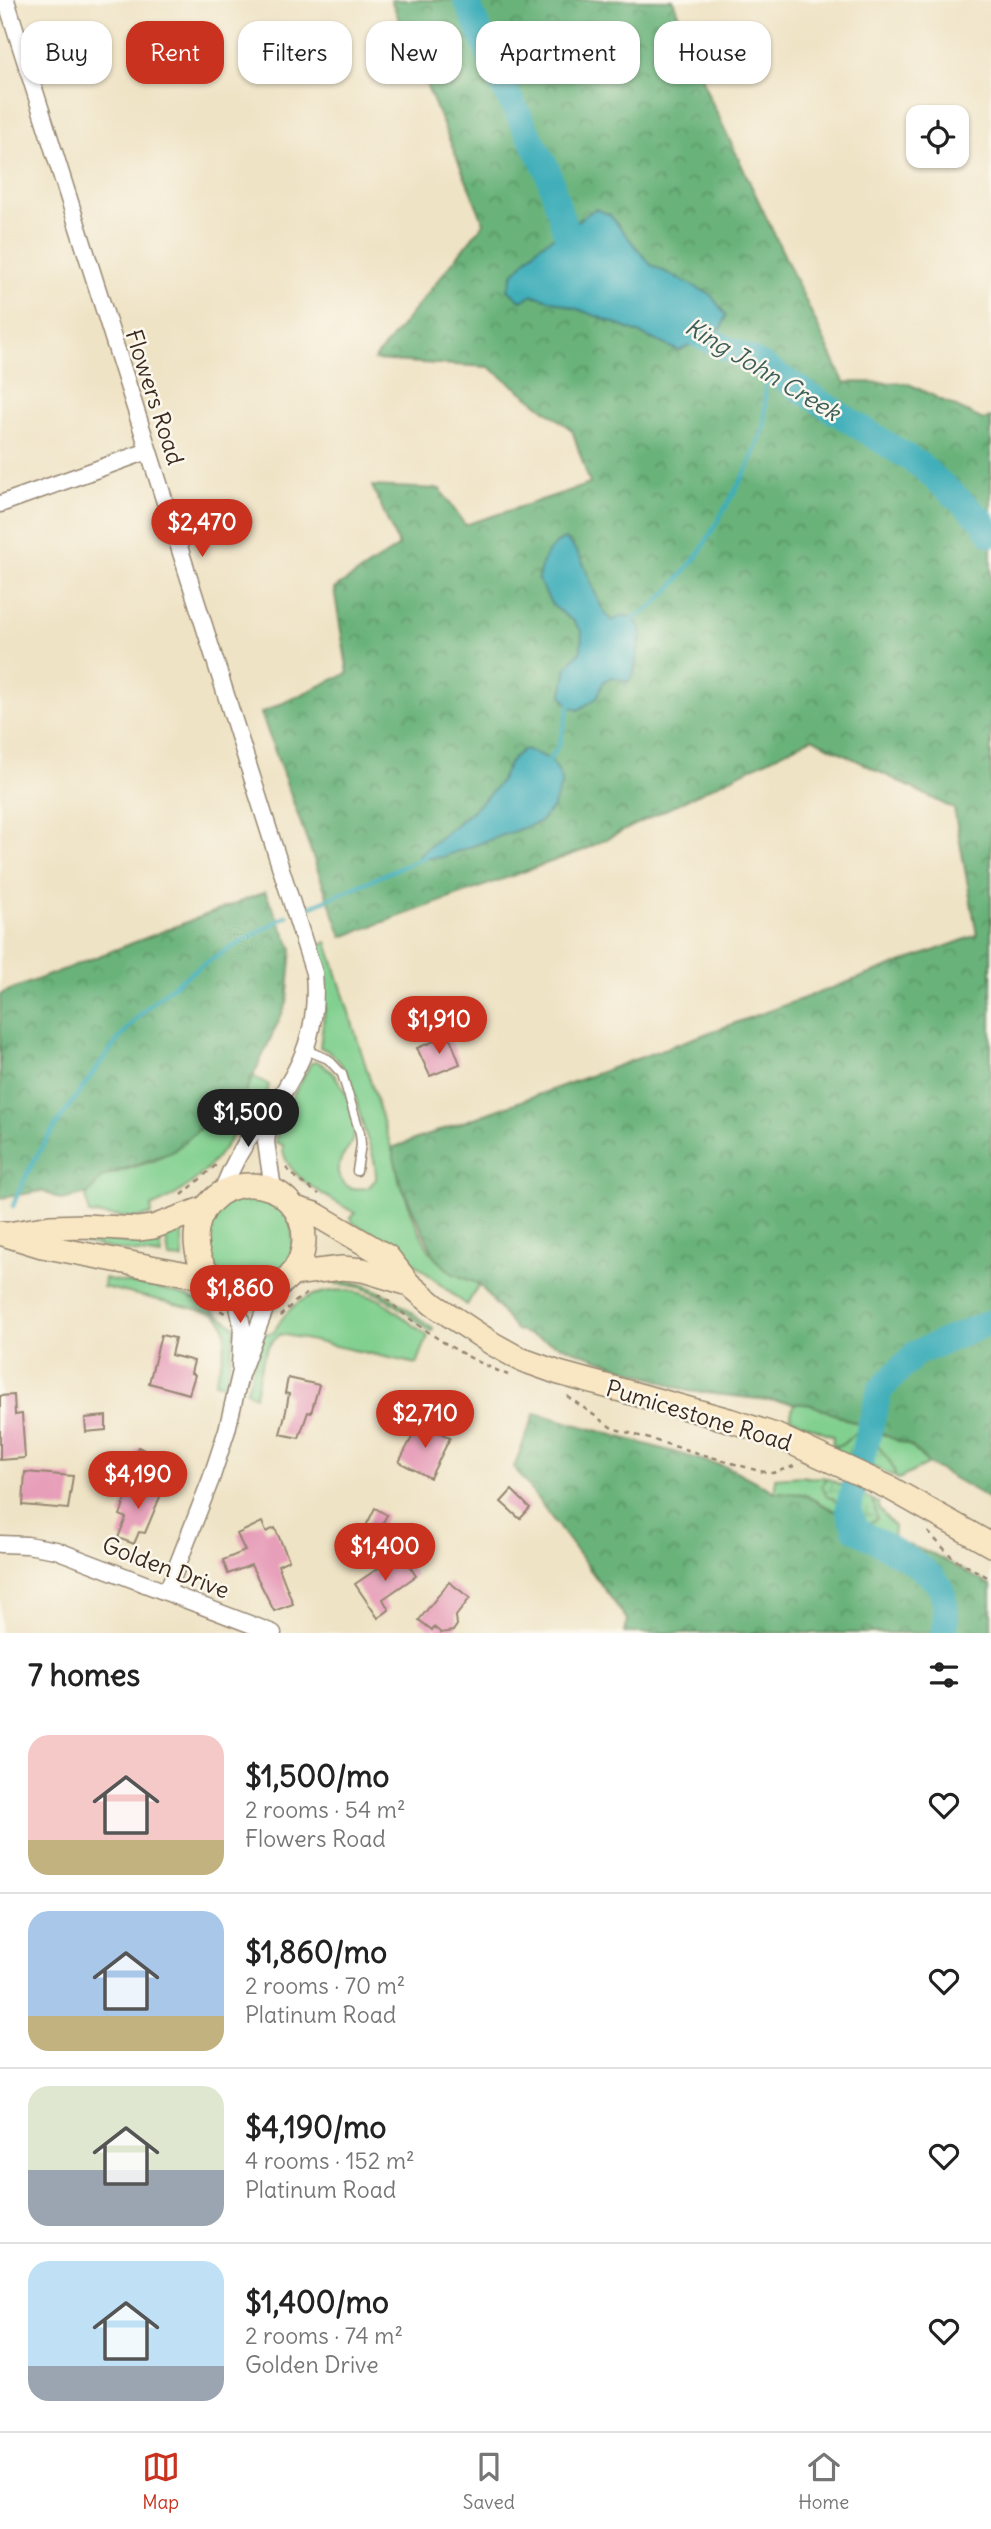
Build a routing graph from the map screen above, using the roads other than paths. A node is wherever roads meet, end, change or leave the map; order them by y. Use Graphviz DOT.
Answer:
graph roads {
  1 [pos="6,0"];
  2 [pos="148,451"];
  3 [pos="0,505"];
  4 [pos="306,1050"];
  5 [pos="271,1111"];
  6 [pos="357,1171"];
  7 [pos="273,1189"];
  8 [pos="222,1191"];
  9 [pos="205,1208"];
  10 [pos="295,1208"];
  11 [pos="2,1234"];
  12 [pos="292,1274"];
  13 [pos="213,1279"];
  14 [pos="409,1284"];
  15 [pos="273,1288"];
  16 [pos="235,1291"];
  17 [pos="240,1375"];
  18 [pos="0,1544"];
  19 [pos="991,1545"];
  20 [pos="167,1592"];
  21 [pos="273,1633"];
  1 -- 2 [label="street, Flowers Road"];
  2 -- 3 [label="street"];
  2 -- 4 [label="street, Flowers Road"];
  4 -- 5 [label="street, Flowers Road"];
  4 -- 6 [label="lane"];
  5 -- 7 [label="street, Flowers Road"];
  5 -- 8 [label="street, Flowers Road"];
  7 -- 8 [label="main road"];
  7 -- 10 [label="main road"];
  8 -- 9 [label="main road"];
  9 -- 11 [label="main road"];
  9 -- 13 [label="main road"];
  10 -- 12 [label="main road"];
  10 -- 14 [label="main road, Pumicestone Road"];
  11 -- 13 [label="main road"];
  12 -- 14 [label="main road, Pumicestone Road"];
  12 -- 15 [label="main road"];
  13 -- 16 [label="main road"];
  14 -- 19 [label="main road, Pumicestone Road"];
  15 -- 16 [label="main road"];
  15 -- 17 [label="street"];
  16 -- 17 [label="street"];
  17 -- 20 [label="street"];
  18 -- 20 [label="street, Golden Drive"];
  20 -- 21 [label="street, Golden Drive"];
}
